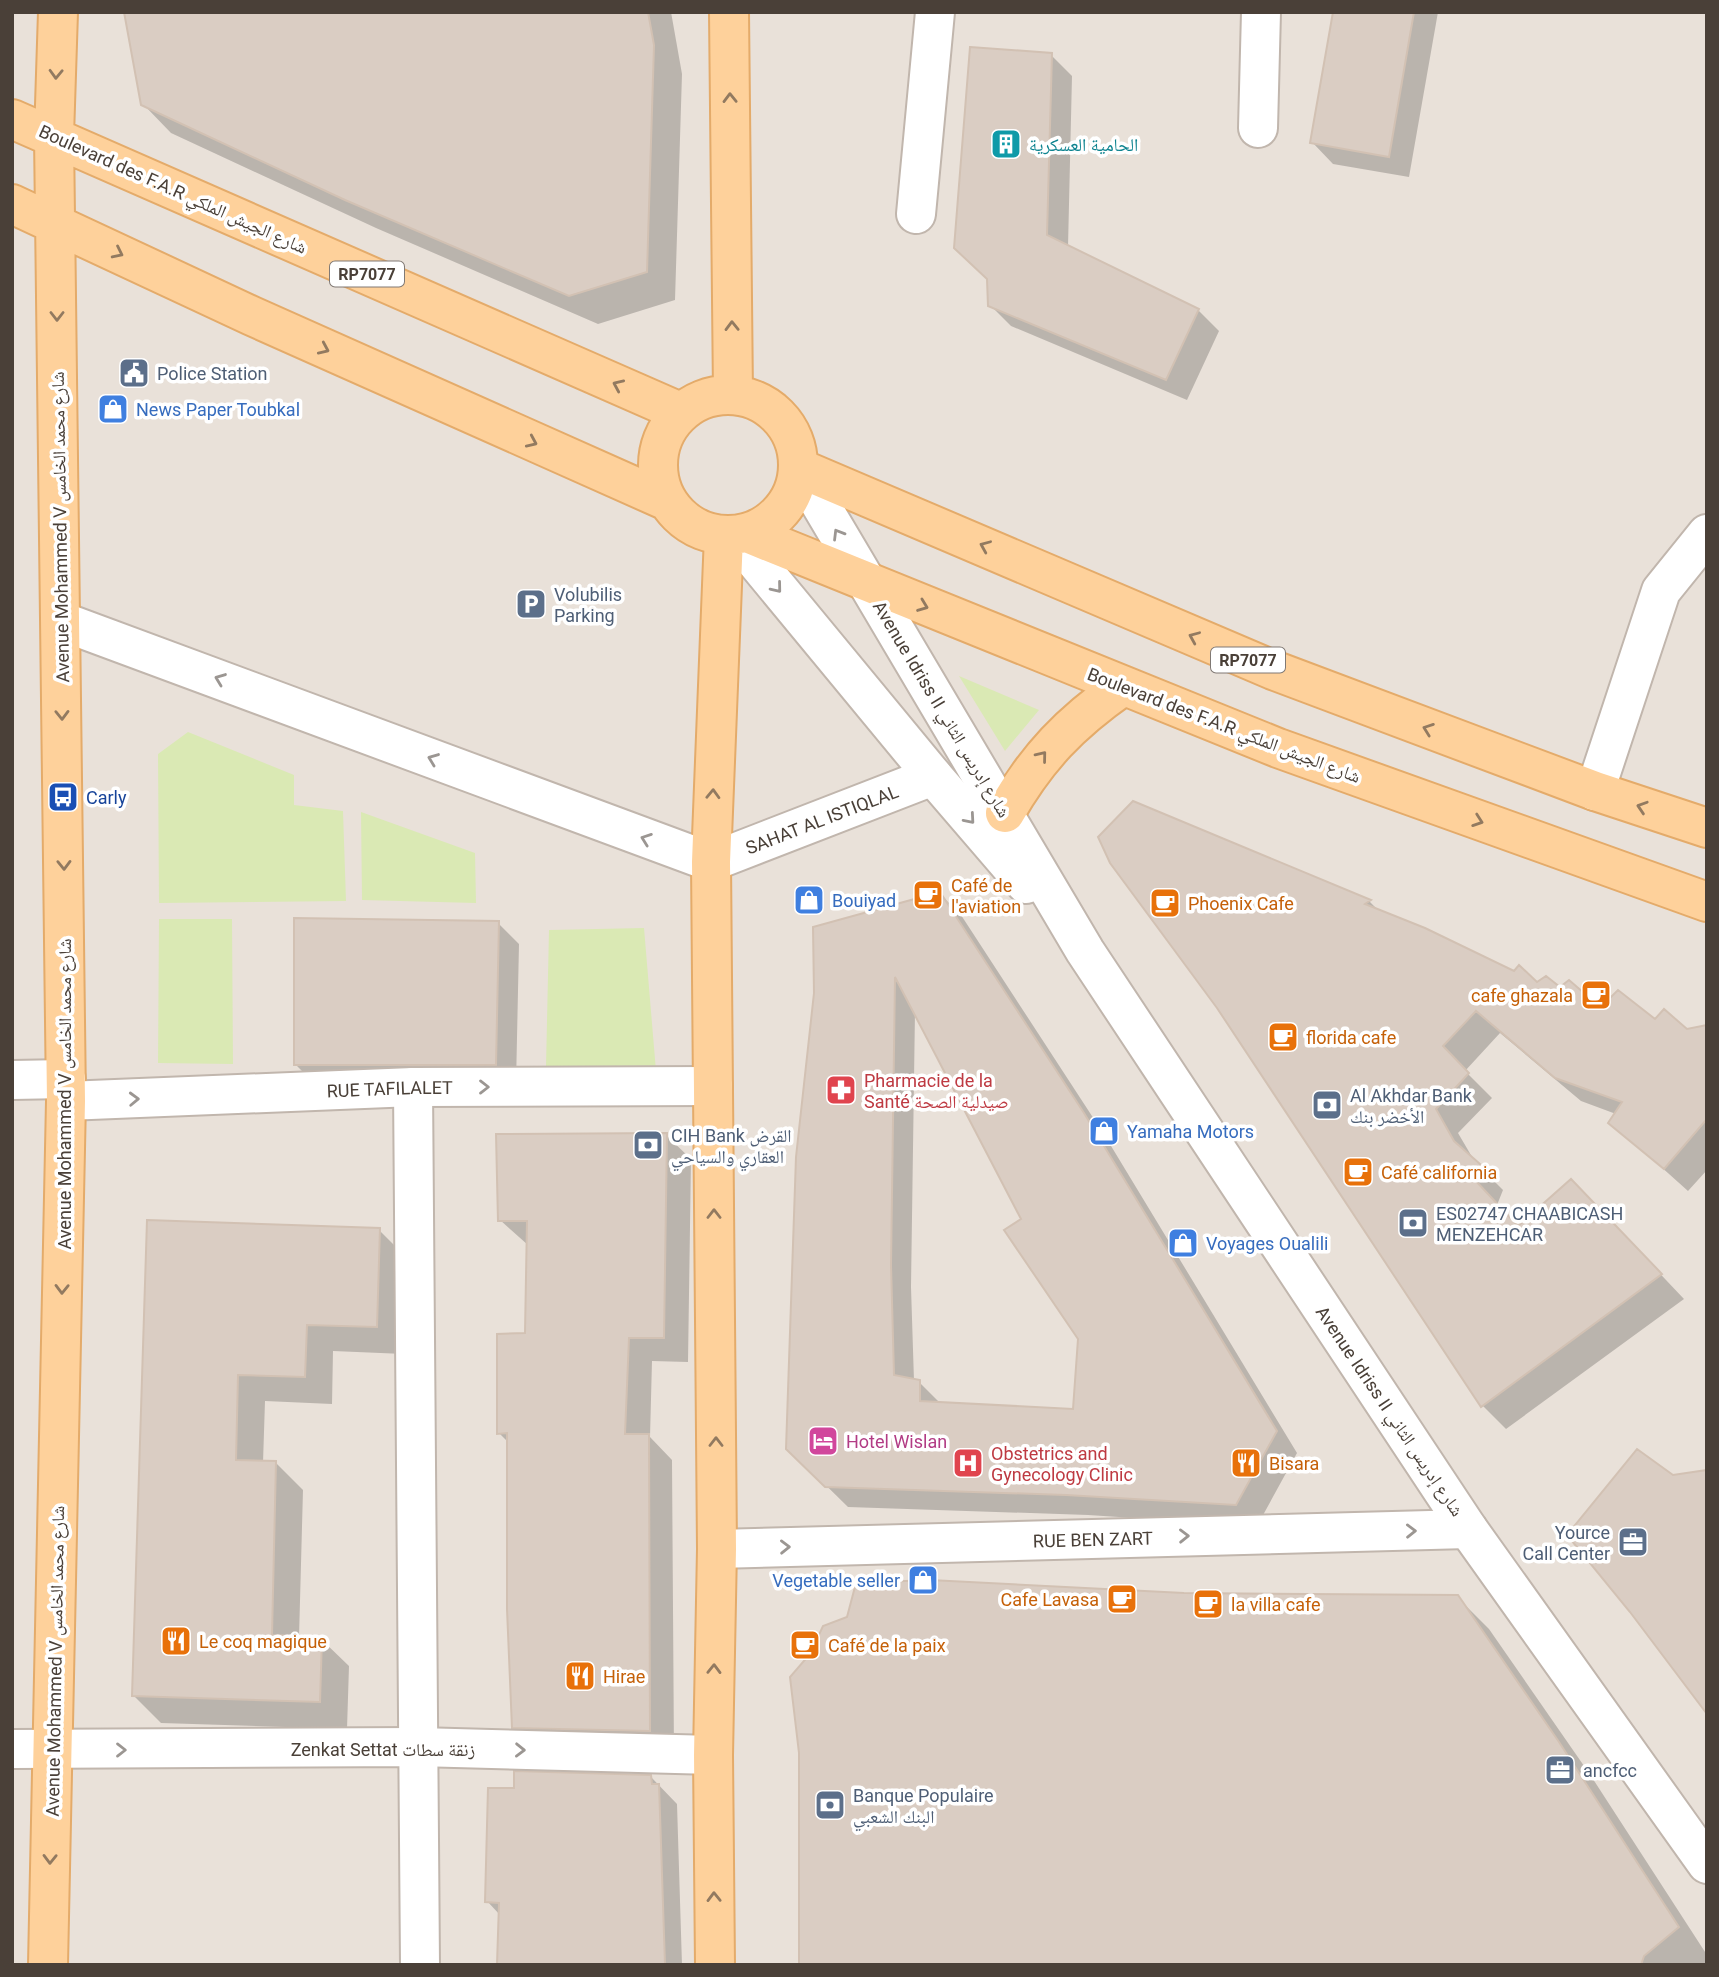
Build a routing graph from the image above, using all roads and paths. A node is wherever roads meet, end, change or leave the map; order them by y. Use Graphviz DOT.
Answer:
graph roads {
  1 [pos="58,12"];
  2 [pos="729,12"];
  3 [pos="935,12"];
  4 [pos="1261,12"];
  5 [pos="12,118"];
  6 [pos="1258,128"];
  7 [pos="54,136"];
  8 [pos="12,204"];
  9 [pos="916,214"];
  10 [pos="57,223"];
  11 [pos="733,394"];
  12 [pos="680,412"];
  13 [pos="799,468"];
  14 [pos="667,501"];
  15 [pos="1707,534"];
  16 [pos="735,535"];
  17 [pos="868,585"];
  18 [pos="61,621"];
  19 [pos="1123,686"];
  20 [pos="933,776"];
  21 [pos="1595,791"];
  22 [pos="1004,813"];
  23 [pos="1707,828"];
  24 [pos="711,862"];
  25 [pos="1707,902"];
  26 [pos="1085,951"];
  27 [pos="12,1080"];
  28 [pos="713,1086"];
  29 [pos="413,1087"];
  30 [pos="66,1090"];
  31 [pos="1468,1529"];
  32 [pos="717,1549"];
  33 [pos="418,1747"];
  34 [pos="12,1749"];
  35 [pos="53,1750"];
  36 [pos="713,1755"];
  37 [pos="1707,1864"];
  38 [pos="48,1965"];
  39 [pos="420,1965"];
  40 [pos="715,1965"];
  1 -- 7 [label="main road, Avenue Mohammed V شارع محمد الخامس, one-way"];
  11 -- 2 [label="main road, one-way"];
  3 -- 9 [label="street"];
  4 -- 6 [label="street"];
  5 -- 7 [label="main road, Boulevard des F.A.R شارع الجيش الملكي / RP7077"];
  7 -- 10 [label="main road, Avenue Mohammed V شارع محمد الخامس"];
  12 -- 7 [label="main road, Boulevard des F.A.R شارع الجيش الملكي / RP7077, one-way"];
  8 -- 10 [label="main road"];
  10 -- 14 [label="main road, one-way"];
  10 -- 18 [label="main road, Avenue Mohammed V شارع محمد الخامس, one-way"];
  11 -- 12 [label="main road"];
  11 -- 13 [label="main road"];
  12 -- 14 [label="main road"];
  13 -- 16 [label="main road"];
  17 -- 13 [label="street, Avenue Idriss II شارع إدريس الثاني, one-way"];
  21 -- 13 [label="main road, RP7077, one-way"];
  14 -- 16 [label="main road"];
  15 -- 21 [label="street"];
  16 -- 17 [label="main road, Boulevard des F.A.R شارع الجيش الملكي"];
  16 -- 20 [label="street, Avenue Idriss II شارع إدريس الثاني, one-way"];
  24 -- 16 [label="main road, one-way"];
  17 -- 19 [label="main road, Boulevard des F.A.R شارع الجيش الملكي, one-way"];
  17 -- 22 [label="street, Avenue Idriss II شارع إدريس الثاني"];
  24 -- 18 [label="street, one-way"];
  18 -- 30 [label="main road, Avenue Mohammed V شارع محمد الخامس, one-way"];
  22 -- 19 [label="main road, one-way"];
  19 -- 25 [label="main road, Boulevard des F.A.R شارع الجيش الملكي, one-way"];
  20 -- 24 [label="street, SAHAT AL ISTIQLAL"];
  20 -- 26 [label="street, Avenue Idriss II شارع إدريس الثاني, one-way"];
  23 -- 21 [label="main road, RP7077, one-way"];
  22 -- 26 [label="street, Avenue Idriss II شارع إدريس الثاني"];
  24 -- 28 [label="main road"];
  26 -- 31 [label="street, Avenue Idriss II شارع إدريس الثاني"];
  27 -- 30 [label="street, RUE TAFILALET"];
  29 -- 28 [label="street, RUE TAFILALET, one-way"];
  32 -- 28 [label="main road, one-way"];
  30 -- 29 [label="street, RUE TAFILALET, one-way"];
  29 -- 33 [label="street"];
  30 -- 35 [label="main road, Avenue Mohammed V شارع محمد الخامس, one-way"];
  32 -- 31 [label="street, RUE BEN ZART, one-way"];
  31 -- 37 [label="street, Avenue Idriss II شارع إدريس الثاني"];
  36 -- 32 [label="main road, one-way"];
  35 -- 33 [label="street, Zenkat Settat زنقة سطات, one-way"];
  33 -- 36 [label="street, Zenkat Settat زنقة سطات, one-way"];
  33 -- 39 [label="street"];
  34 -- 35 [label="street, Zenkat Settat زنقة سطات"];
  35 -- 38 [label="main road, Avenue Mohammed V شارع محمد الخامس, one-way"];
  40 -- 36 [label="main road, one-way"];
}
